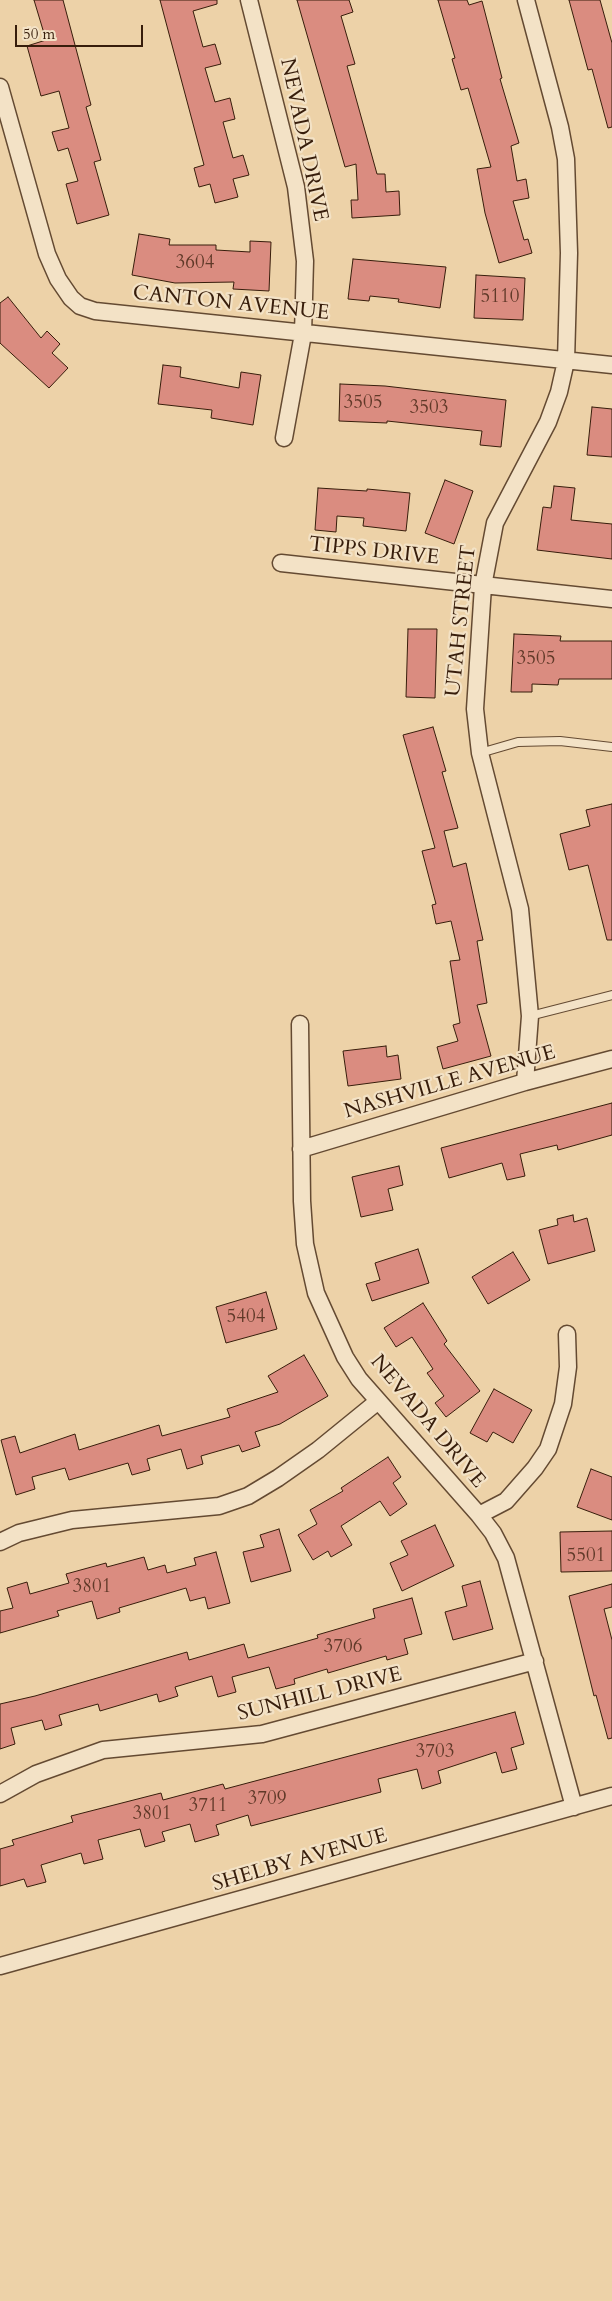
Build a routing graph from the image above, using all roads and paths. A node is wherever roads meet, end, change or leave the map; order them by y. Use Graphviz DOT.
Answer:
graph roads {
  1 [pos="249,0"];
  2 [pos="526,0"];
  3 [pos="0,87"];
  4 [pos="303,334"];
  5 [pos="566,361"];
  6 [pos="612,365"];
  7 [pos="284,438"];
  8 [pos="281,563"];
  9 [pos="483,586"];
  10 [pos="612,599"];
  11 [pos="612,747"];
  12 [pos="480,753"];
  13 [pos="612,995"];
  14 [pos="530,1016"];
  15 [pos="300,1024"];
  16 [pos="612,1059"];
  17 [pos="525,1082"];
  18 [pos="301,1149"];
  19 [pos="567,1334"];
  20 [pos="377,1402"];
  21 [pos="479,1515"];
  22 [pos="0,1542"];
  23 [pos="535,1662"];
  24 [pos="0,1794"];
  25 [pos="612,1796"];
  26 [pos="574,1807"];
  27 [pos="0,1966"];
  1 -- 4 [label="street, NEVADA DRIVE"];
  2 -- 5 [label="street, UTAH STREET"];
  3 -- 4 [label="street, CANTON AVENUE"];
  4 -- 5 [label="street, CANTON AVENUE"];
  4 -- 7 [label="street, NEVADA DRIVE"];
  5 -- 6 [label="street, CANTON AVENUE"];
  5 -- 9 [label="street, UTAH STREET"];
  8 -- 9 [label="street, TIPPS DRIVE"];
  9 -- 10 [label="street, TIPPS DRIVE"];
  9 -- 12 [label="street, UTAH STREET"];
  11 -- 12 [label="lane"];
  12 -- 14 [label="street, UTAH STREET"];
  13 -- 14 [label="lane"];
  14 -- 17 [label="street, UTAH STREET"];
  15 -- 18 [label="street, NEVADA DRIVE"];
  16 -- 17 [label="street, NASHVILLE AVENUE"];
  17 -- 18 [label="street, NASHVILLE AVENUE"];
  18 -- 20 [label="street, NEVADA DRIVE"];
  19 -- 21 [label="street"];
  20 -- 21 [label="street, NEVADA DRIVE"];
  20 -- 22 [label="street"];
  21 -- 23 [label="street, NEVADA DRIVE"];
  23 -- 24 [label="street, SUNHILL DRIVE"];
  23 -- 26 [label="street, NEVADA DRIVE"];
  25 -- 26 [label="street, SHELBY AVENUE"];
  26 -- 27 [label="street, SHELBY AVENUE"];
}
